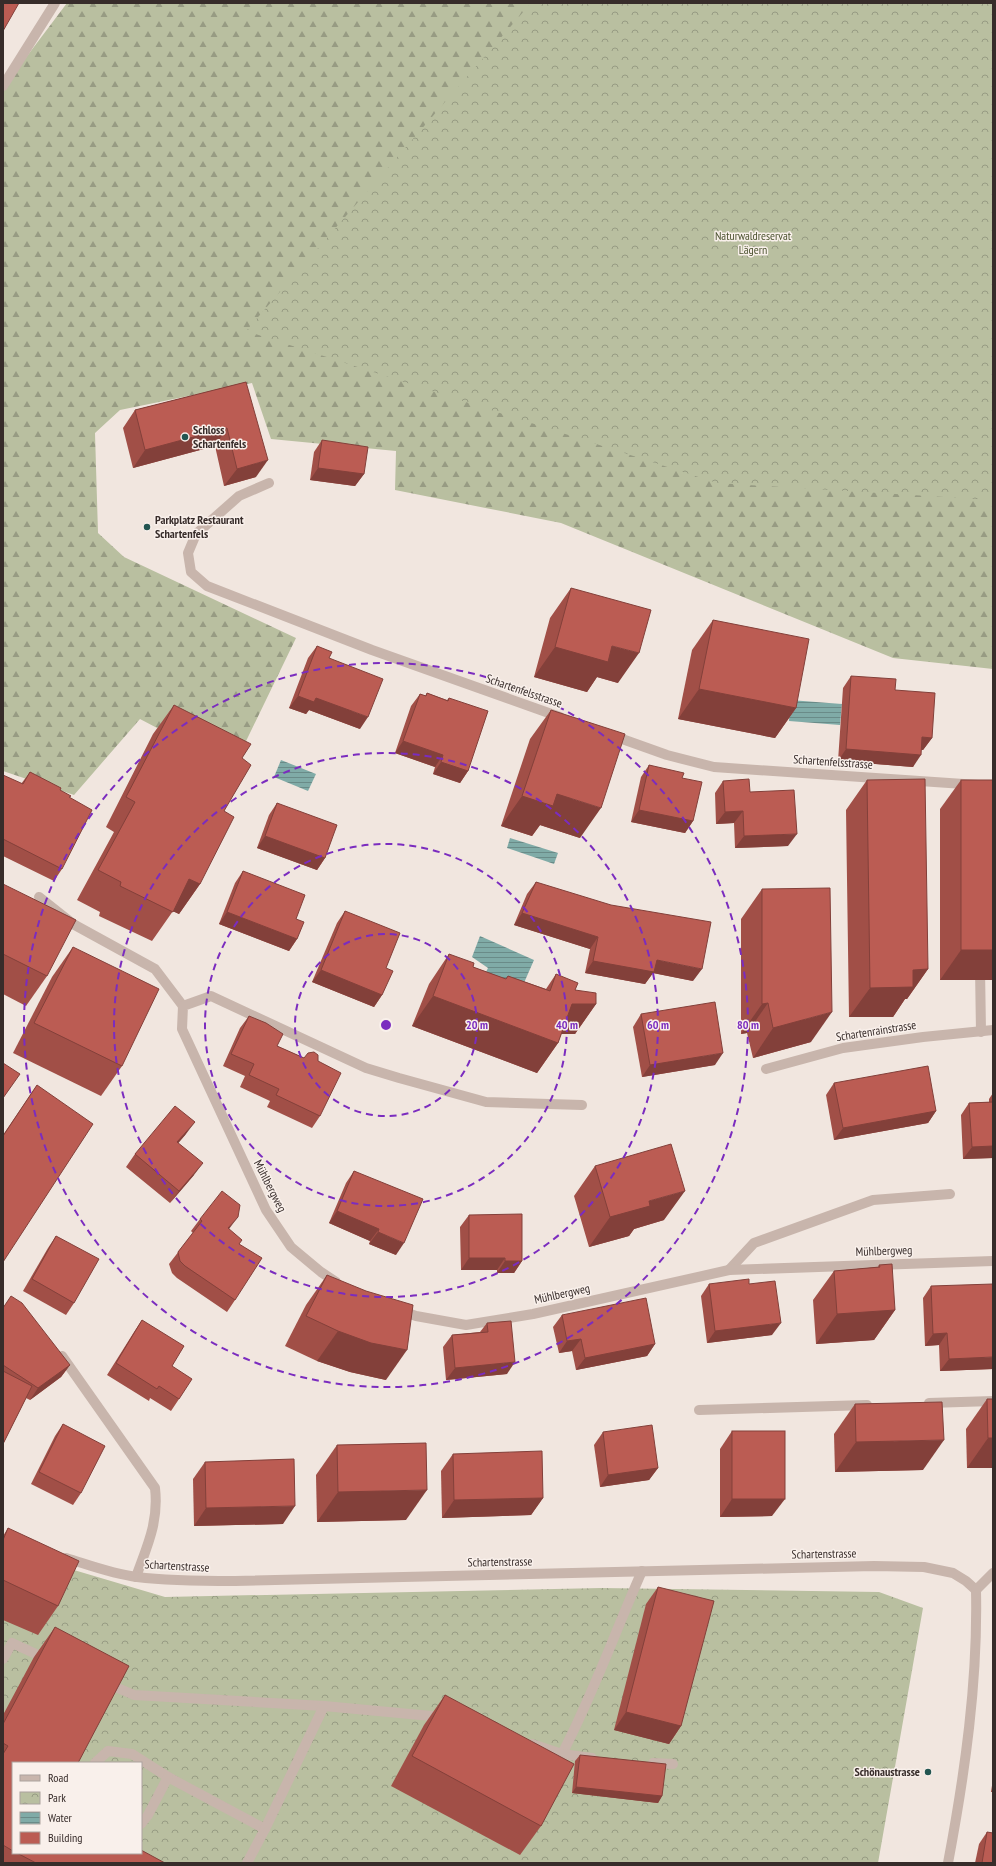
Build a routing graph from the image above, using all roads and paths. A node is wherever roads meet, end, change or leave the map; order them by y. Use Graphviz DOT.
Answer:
graph roads {
  1 [pos="55,3"];
  2 [pos="3,86"];
  3 [pos="269,483"];
  4 [pos="571,721"];
  5 [pos="600,731"];
  6 [pos="993,786"];
  7 [pos="39,897"];
  8 [pos="980,967"];
  9 [pos="183,1006"];
  10 [pos="993,1030"];
  11 [pos="981,1032"];
  12 [pos="766,1069"];
  13 [pos="582,1105"];
  14 [pos="950,1194"];
  15 [pos="993,1261"];
  16 [pos="729,1270"];
  17 [pos="346,1289"];
  18 [pos="387,1306"];
  19 [pos="60,1354"];
  20 [pos="993,1401"];
  21 [pos="921,1403"];
  22 [pos="874,1405"];
  23 [pos="699,1410"];
  24 [pos="59,1556"];
  25 [pos="642,1571"];
  26 [pos="993,1573"];
  27 [pos="136,1577"];
  28 [pos="976,1590"];
  29 [pos="3,1658"];
  30 [pos="55,1662"];
  31 [pos="98,1680"];
  32 [pos="324,1706"];
  33 [pos="453,1718"];
  34 [pos="525,1742"];
  35 [pos="562,1754"];
  36 [pos="605,1760"];
  37 [pos="97,1762"];
  38 [pos="643,1762"];
  39 [pos="673,1764"];
  40 [pos="168,1777"];
  41 [pos="142,1823"];
  42 [pos="265,1829"];
  43 [pos="247,1863"];
  44 [pos="948,1863"];
  1 -- 2 [label="street"];
  3 -- 4 [label="street, Schartenfelsstrasse"];
  5 -- 6 [label="street, Schartenfelsstrasse"];
  7 -- 9 [label="street"];
  8 -- 11 [label="street"];
  9 -- 13 [label="street"];
  9 -- 17 [label="street, Mühlbergweg"];
  10 -- 11 [label="street, Schartenrainstrasse"];
  11 -- 12 [label="street, Schartenrainstrasse"];
  14 -- 16 [label="street"];
  15 -- 16 [label="street, Mühlbergweg"];
  16 -- 18 [label="street, Mühlbergweg"];
  19 -- 27 [label="street"];
  20 -- 21 [label="street"];
  22 -- 23 [label="street"];
  24 -- 27 [label="street, Schartenstrasse"];
  25 -- 27 [label="street, Schartenstrasse"];
  25 -- 28 [label="street, Schartenstrasse"];
  25 -- 35 [label="street"];
  26 -- 28 [label="street"];
  28 -- 44 [label="street"];
  29 -- 30 [label="street"];
  31 -- 32 [label="street"];
  32 -- 33 [label="street"];
  32 -- 42 [label="street"];
  34 -- 35 [label="street"];
  35 -- 36 [label="street"];
  37 -- 40 [label="street"];
  38 -- 39 [label="street"];
  40 -- 41 [label="street"];
  40 -- 42 [label="street"];
  42 -- 43 [label="street"];
}
